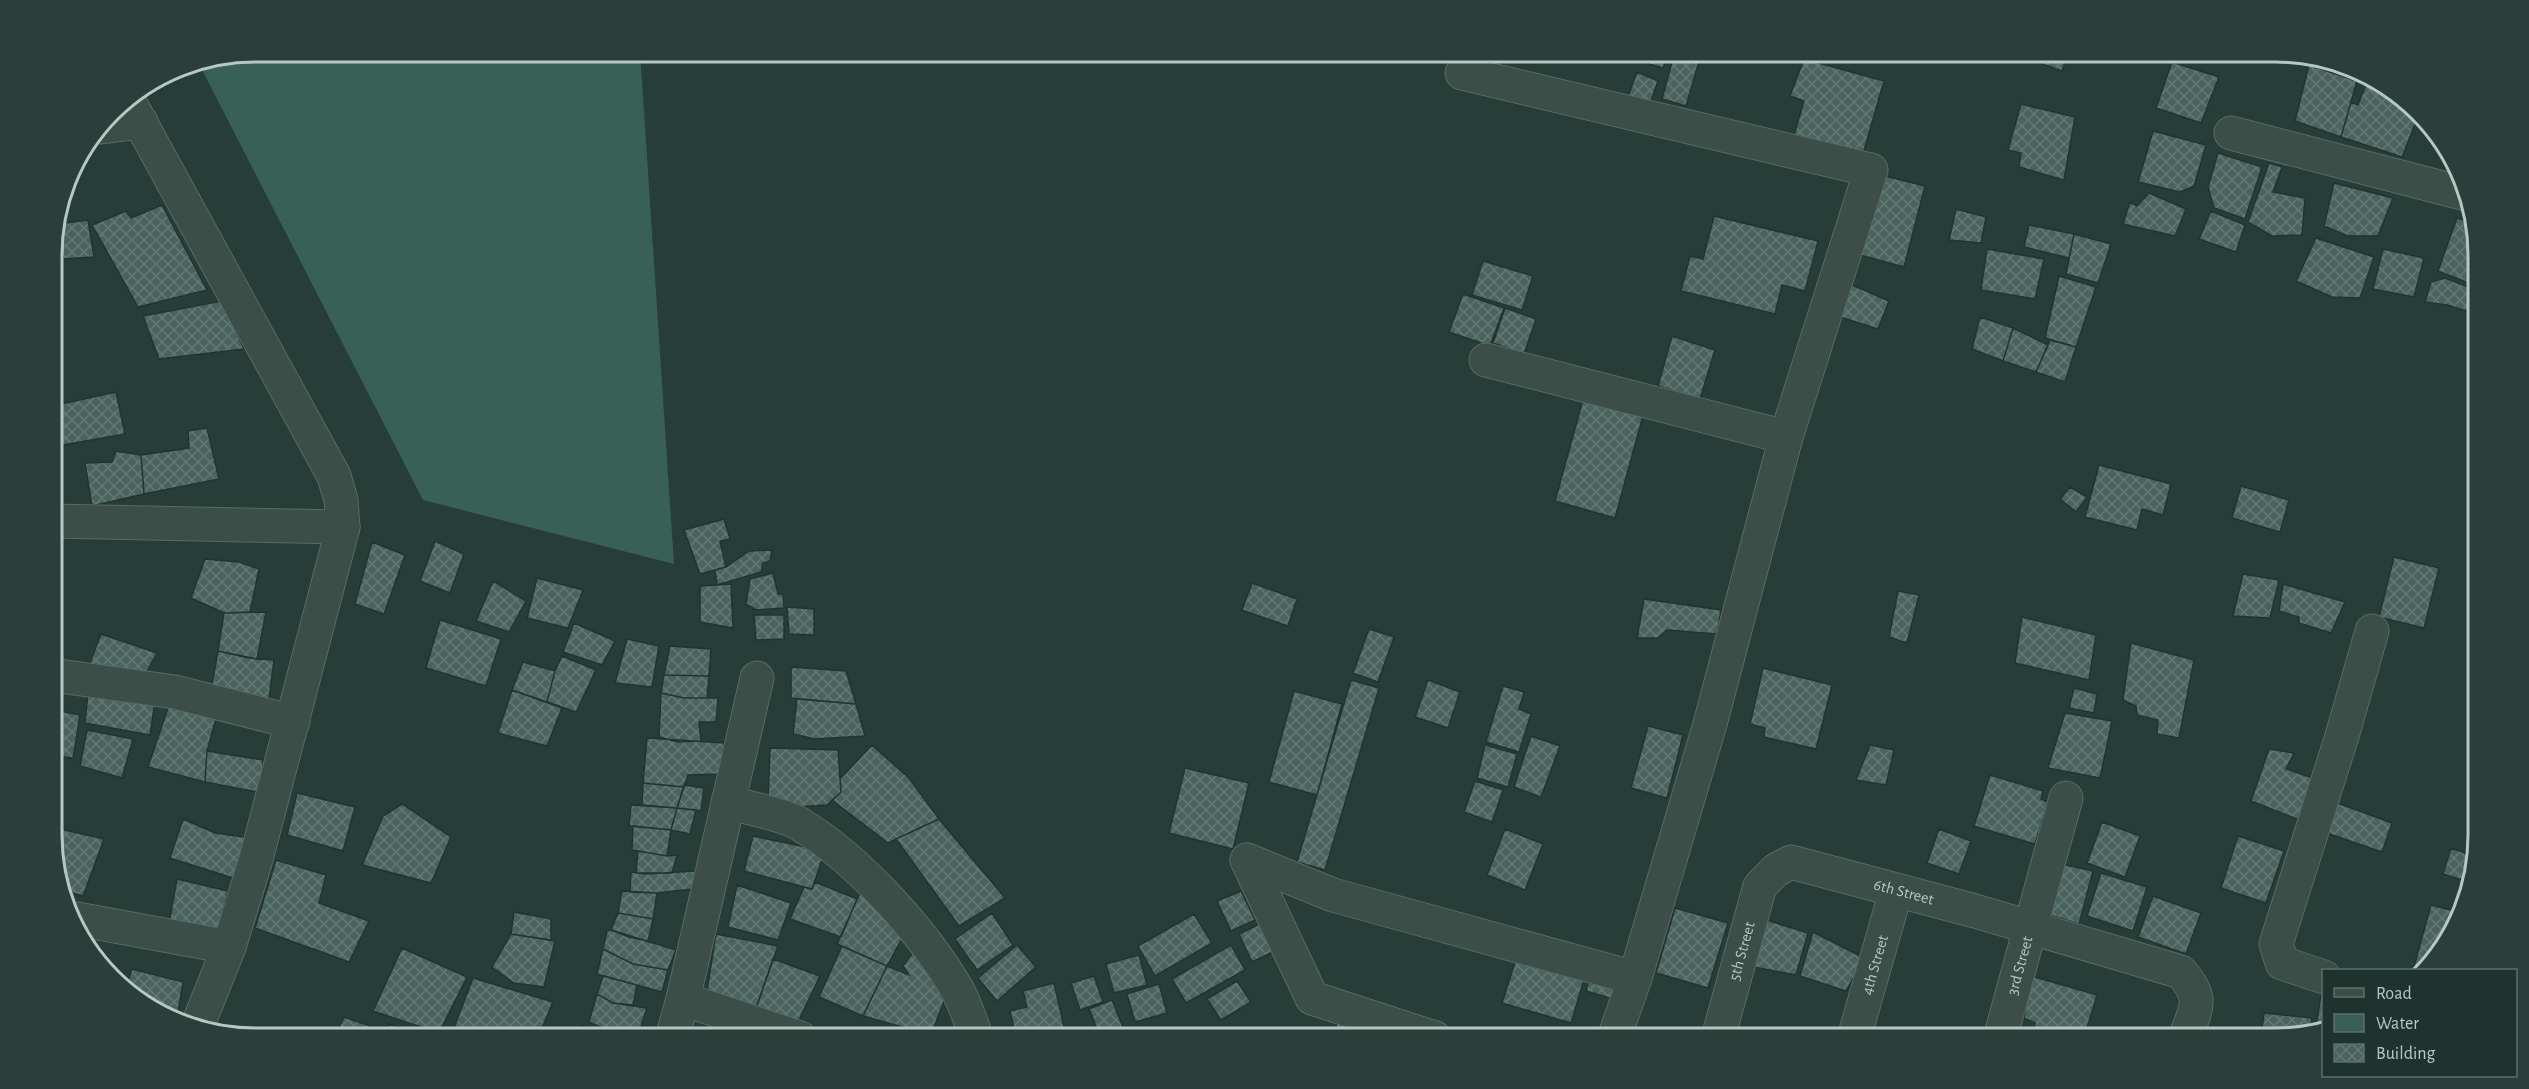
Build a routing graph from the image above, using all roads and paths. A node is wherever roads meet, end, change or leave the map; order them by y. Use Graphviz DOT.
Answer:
graph roads {
  1 [pos="1462,73"];
  2 [pos="134,110"];
  3 [pos="118,118"];
  4 [pos="2231,133"];
  5 [pos="2457,192"];
  6 [pos="1486,360"];
  7 [pos="1786,437"];
  8 [pos="62,521"];
  9 [pos="344,527"];
  10 [pos="2372,631"];
  11 [pos="62,676"];
  12 [pos="757,678"];
  13 [pos="293,722"];
  14 [pos="2066,798"];
  15 [pos="728,802"];
  16 [pos="1776,870"];
  17 [pos="1896,891"];
  18 [pos="82,920"];
  19 [pos="2030,928"];
  20 [pos="229,947"];
  21 [pos="2322,976"];
  22 [pos="1635,978"];
  23 [pos="683,999"];
  24 [pos="200,1019"];
  25 [pos="1403,1027"];
  26 [pos="1618,1027"];
  27 [pos="1721,1027"];
  28 [pos="1857,1027"];
  29 [pos="2003,1027"];
  30 [pos="2189,1027"];
  31 [pos="675,1028"];
  32 [pos="769,1028"];
  33 [pos="973,1028"];
  1 -- 7 [label="street"];
  2 -- 3 [label="street"];
  2 -- 9 [label="street"];
  4 -- 5 [label="street"];
  6 -- 7 [label="street"];
  7 -- 22 [label="street"];
  8 -- 9 [label="street"];
  9 -- 13 [label="street"];
  10 -- 21 [label="street"];
  11 -- 13 [label="street"];
  12 -- 15 [label="street"];
  13 -- 20 [label="street"];
  14 -- 19 [label="street"];
  15 -- 23 [label="street"];
  15 -- 33 [label="street"];
  16 -- 17 [label="street, 6th Street"];
  16 -- 27 [label="street, 5th Street"];
  17 -- 19 [label="street, 6th Street"];
  17 -- 28 [label="street, 4th Street"];
  18 -- 20 [label="street"];
  19 -- 29 [label="street, 3rd Street"];
  19 -- 30 [label="street, 6th Street"];
  20 -- 24 [label="street"];
  22 -- 25 [label="street"];
  22 -- 26 [label="street"];
  23 -- 31 [label="street"];
  23 -- 32 [label="street"];
}
